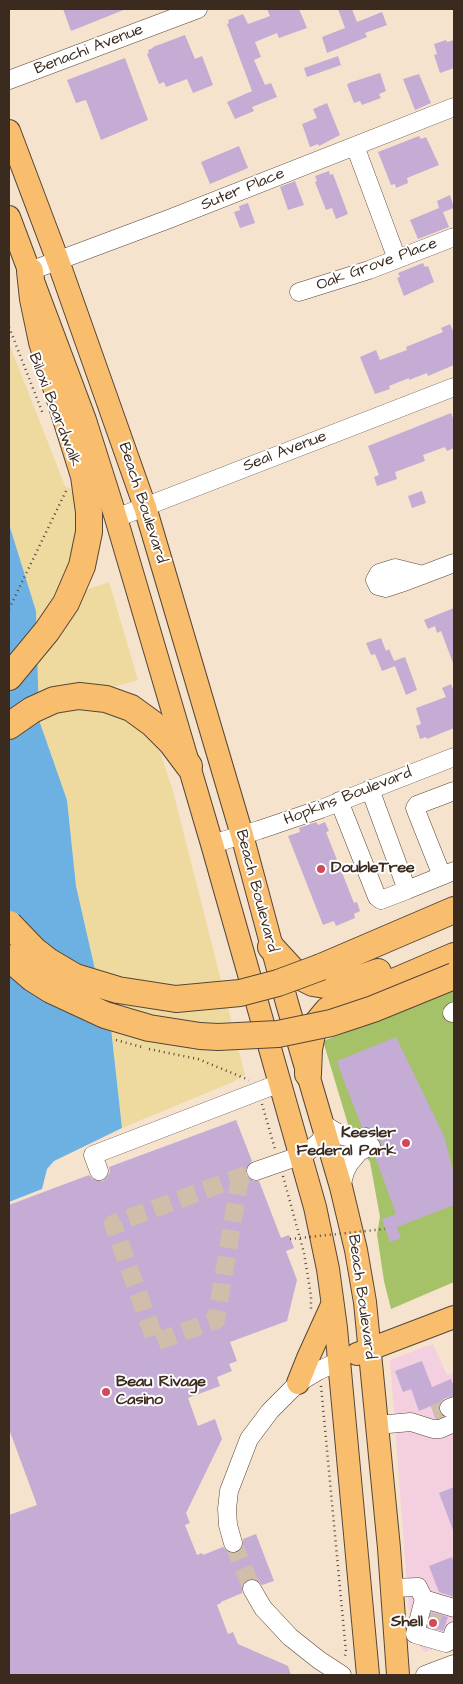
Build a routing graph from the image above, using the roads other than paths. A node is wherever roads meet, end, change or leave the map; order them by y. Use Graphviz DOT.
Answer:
graph roads {
  1 [pos="198,9"];
  2 [pos="9,80"];
  3 [pos="454,107"];
  4 [pos="9,131"];
  5 [pos="355,146"];
  6 [pos="9,217"];
  7 [pos="454,237"];
  8 [pos="397,259"];
  9 [pos="58,261"];
  10 [pos="30,271"];
  11 [pos="299,292"];
  12 [pos="454,387"];
  13 [pos="146,507"];
  14 [pos="116,518"];
  15 [pos="454,564"];
  16 [pos="423,574"];
  17 [pos="9,677"];
  18 [pos="9,726"];
  19 [pos="454,757"];
  20 [pos="189,766"];
  21 [pos="370,789"];
  22 [pos="454,791"];
  23 [pos="339,801"];
  24 [pos="242,836"];
  25 [pos="212,844"];
  26 [pos="448,874"];
  27 [pos="408,890"];
  28 [pos="454,910"];
  29 [pos="9,924"];
  30 [pos="454,939"];
  31 [pos="271,947"];
  32 [pos="454,956"];
  33 [pos="9,958"];
  34 [pos="454,976"];
  35 [pos="308,1074"];
  36 [pos="280,1083"];
  37 [pos="324,1128"];
  38 [pos="301,1156"];
  39 [pos="99,1171"];
  40 [pos="256,1171"];
  41 [pos="339,1178"];
  42 [pos="333,1304"];
  43 [pos="454,1317"];
  44 [pos="369,1350"];
  45 [pos="339,1362"];
  46 [pos="298,1383"];
  47 [pos="448,1413"];
  48 [pos="377,1425"];
  49 [pos="232,1543"];
  50 [pos="392,1588"];
  51 [pos="252,1589"];
  52 [pos="424,1599"];
  53 [pos="454,1608"];
  54 [pos="451,1629"];
  55 [pos="454,1664"];
  56 [pos="324,1668"];
  57 [pos="342,1675"];
  58 [pos="368,1675"];
  59 [pos="398,1675"];
  60 [pos="425,1675"];
  1 -- 2 [label="street, Benachi Avenue"];
  3 -- 5 [label="street, Suter Place"];
  4 -- 9 [label="main road, Beach Boulevard"];
  5 -- 8 [label="street"];
  5 -- 9 [label="street, Suter Place"];
  6 -- 10 [label="main road, Beach Boulevard"];
  7 -- 8 [label="street, Oak Grove Place"];
  8 -- 11 [label="street, Oak Grove Place"];
  9 -- 10 [label="street, Suter Place"];
  9 -- 13 [label="main road, Beach Boulevard"];
  10 -- 14 [label="main road, Beach Boulevard"];
  10 -- 17 [label="highway"];
  12 -- 13 [label="street, Seal Avenue"];
  13 -- 14 [label="street, Seal Avenue"];
  13 -- 24 [label="main road, Beach Boulevard"];
  14 -- 20 [label="main road, Beach Boulevard"];
  15 -- 16 [label="street"];
  18 -- 20 [label="highway"];
  19 -- 21 [label="street, Hopkins Boulevard"];
  20 -- 25 [label="main road, Beach Boulevard"];
  21 -- 23 [label="street, Hopkins Boulevard"];
  21 -- 27 [label="street"];
  22 -- 26 [label="street"];
  23 -- 24 [label="street, Hopkins Boulevard"];
  23 -- 27 [label="street"];
  24 -- 25 [label="street, Hopkins Boulevard"];
  24 -- 31 [label="main road, Beach Boulevard"];
  25 -- 36 [label="main road, Beach Boulevard"];
  26 -- 27 [label="street"];
  28 -- 29 [label="highway, bridge"];
  30 -- 31 [label="highway"];
  31 -- 35 [label="main road, Beach Boulevard"];
  32 -- 35 [label="highway"];
  33 -- 34 [label="highway, bridge"];
  35 -- 37 [label="main road, Beach Boulevard"];
  36 -- 38 [label="main road, Beach Boulevard"];
  36 -- 39 [label="street"];
  37 -- 38 [label="street"];
  37 -- 41 [label="main road, Beach Boulevard"];
  37 -- 41 [label="street"];
  38 -- 40 [label="street"];
  38 -- 41 [label="street"];
  38 -- 42 [label="main road, Beach Boulevard"];
  41 -- 44 [label="main road, Beach Boulevard"];
  42 -- 45 [label="main road, Beach Boulevard"];
  42 -- 46 [label="main road"];
  43 -- 44 [label="main road"];
  44 -- 45 [label="main road"];
  44 -- 48 [label="main road, Beach Boulevard"];
  45 -- 46 [label="street"];
  45 -- 58 [label="main road, Beach Boulevard"];
  46 -- 49 [label="street"];
  47 -- 48 [label="street"];
  48 -- 50 [label="main road, Beach Boulevard"];
  50 -- 52 [label="street"];
  50 -- 59 [label="main road, Beach Boulevard"];
  51 -- 56 [label="street"];
  52 -- 53 [label="street"];
  52 -- 54 [label="street"];
  55 -- 60 [label="street"];
  56 -- 57 [label="street"];
}
